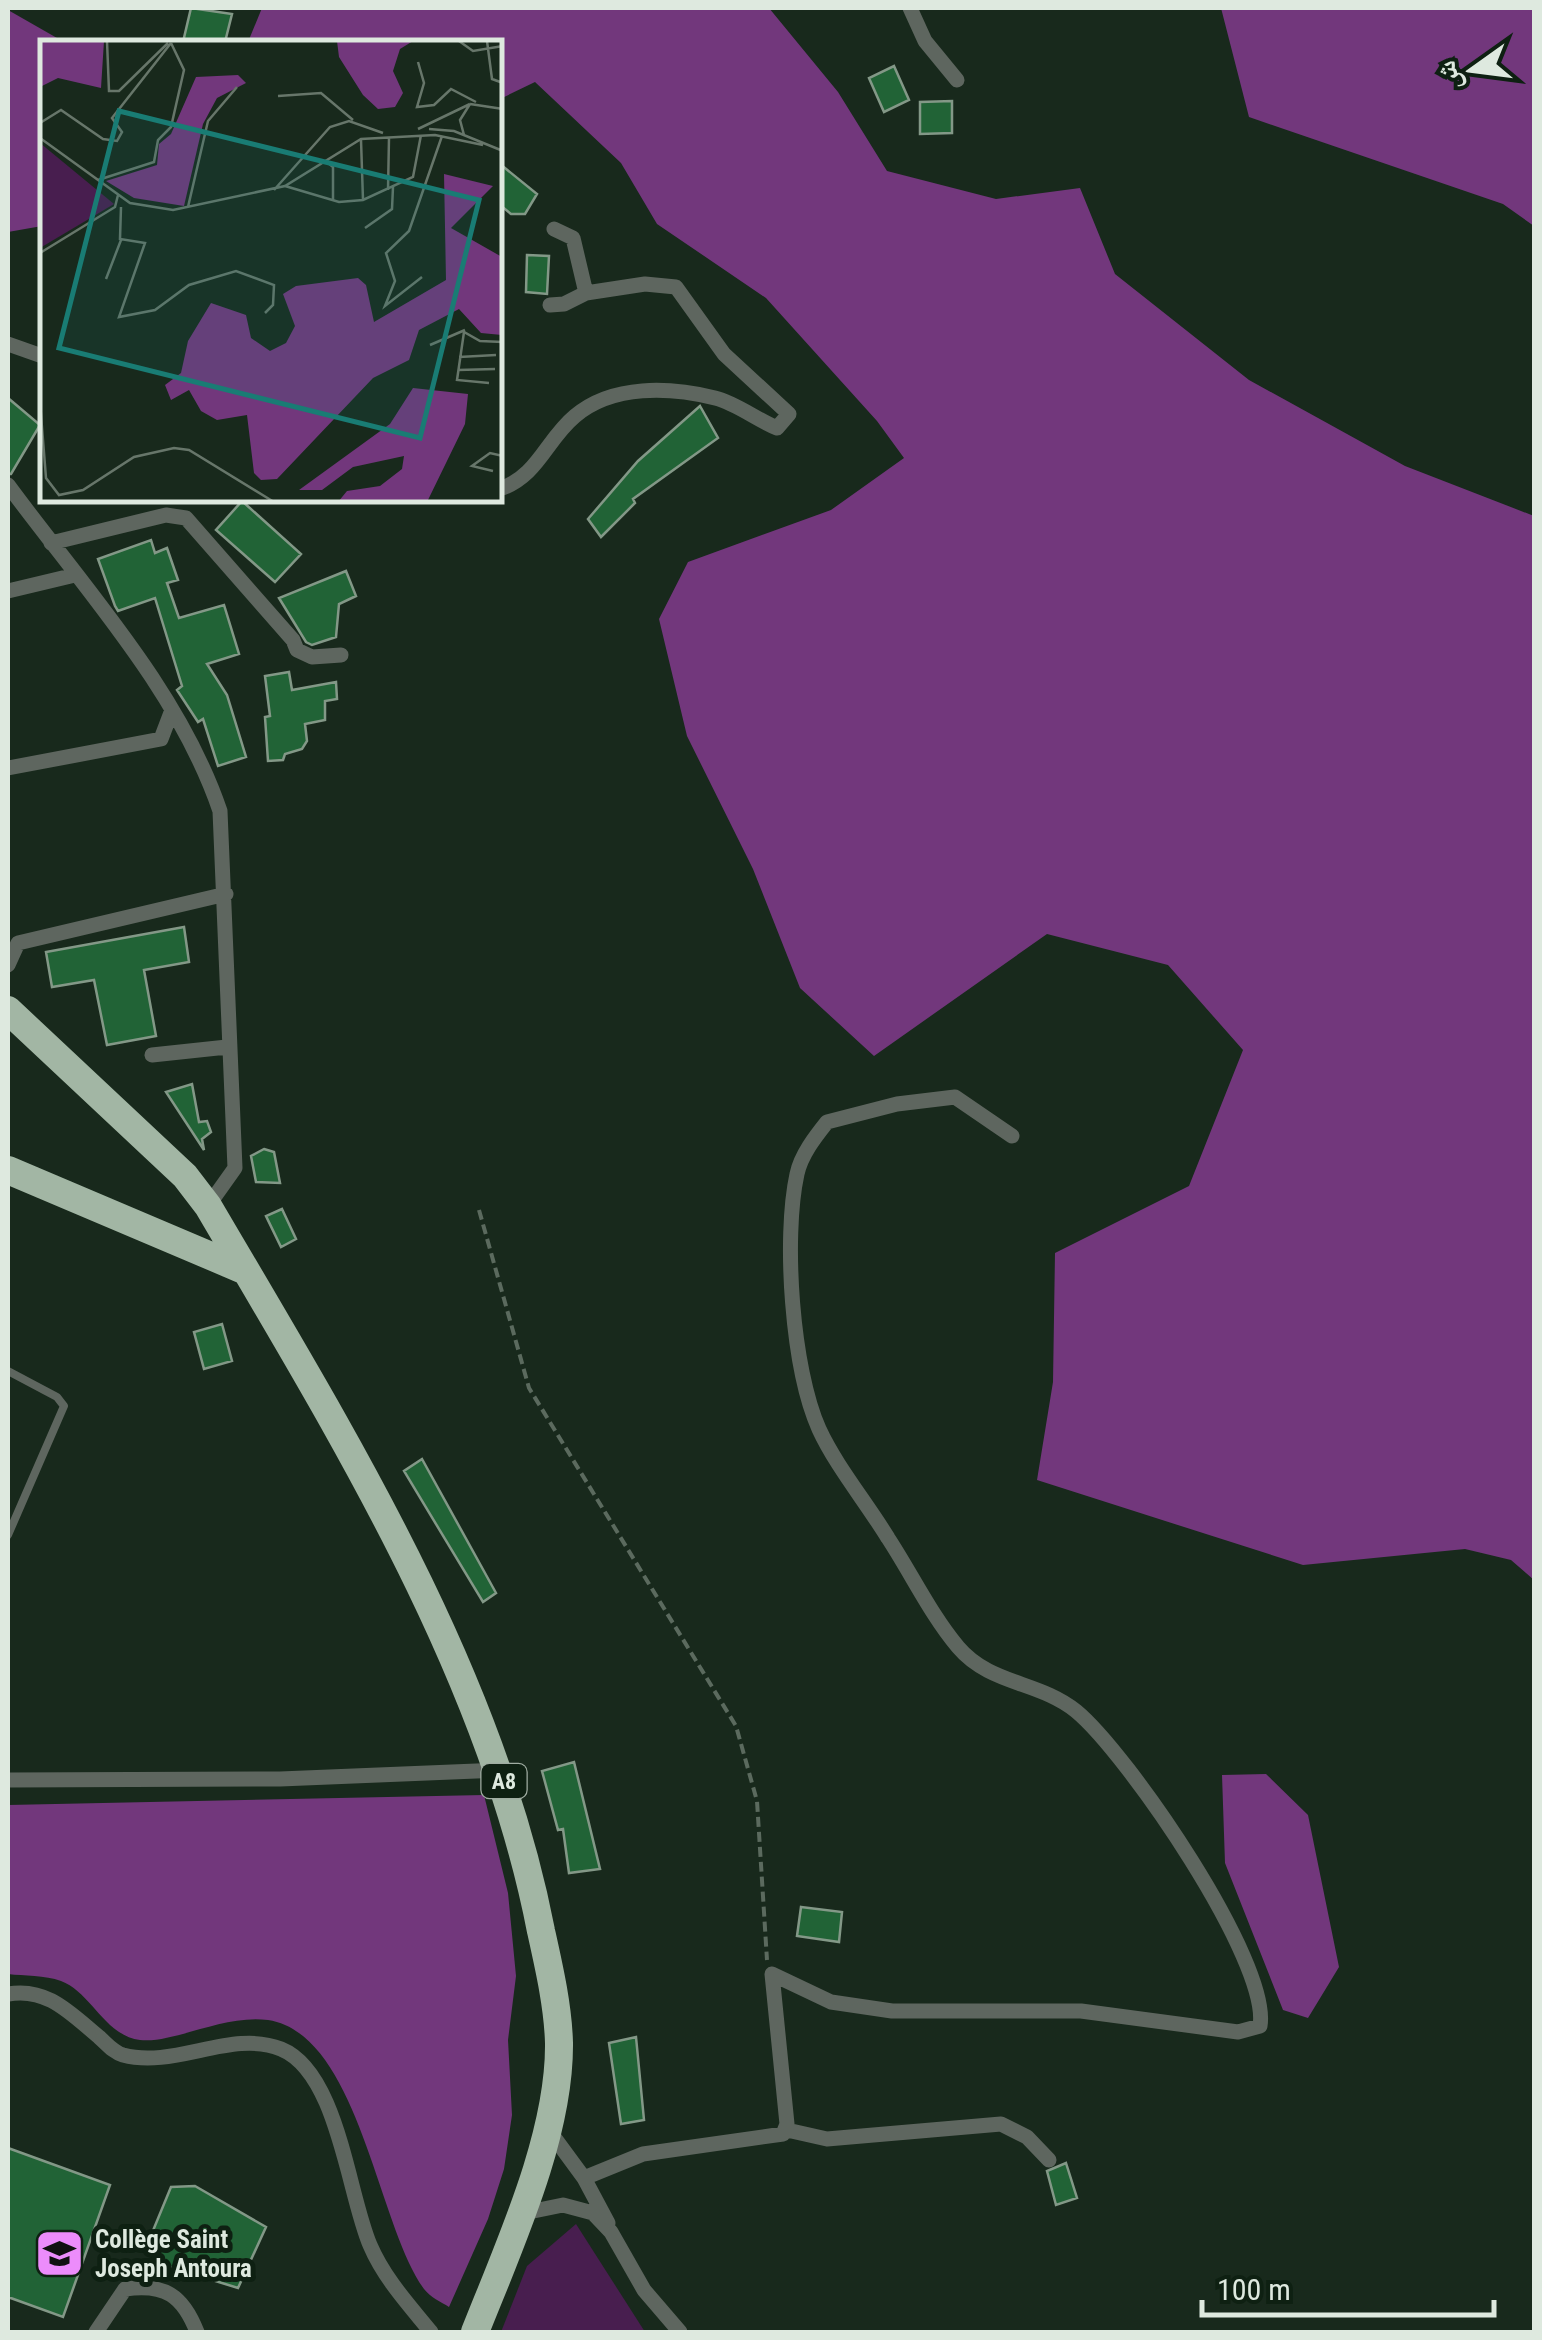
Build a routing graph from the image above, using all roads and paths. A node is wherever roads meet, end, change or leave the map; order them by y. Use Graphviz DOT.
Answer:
graph roads {
  1 [pos="910,8"];
  2 [pos="957,80"];
  3 [pos="554,230"];
  4 [pos="586,293"];
  5 [pos="550,305"];
  6 [pos="8,344"];
  7 [pos="40,355"];
  8 [pos="8,485"];
  9 [pos="502,489"];
  10 [pos="51,543"];
  11 [pos="75,576"];
  12 [pos="8,591"];
  13 [pos="341,655"];
  14 [pos="172,710"];
  15 [pos="8,768"];
  16 [pos="226,894"];
  17 [pos="8,966"];
  18 [pos="8,1010"];
  19 [pos="227,1047"];
  20 [pos="152,1056"];
  21 [pos="1012,1136"];
  22 [pos="8,1170"];
  23 [pos="208,1206"];
  24 [pos="479,1210"];
  25 [pos="169,1242"];
  26 [pos="246,1271"];
  27 [pos="8,1371"];
  28 [pos="8,1536"];
  29 [pos="500,1770"];
  30 [pos="8,1780"];
  31 [pos="772,1974"];
  32 [pos="8,1994"];
  33 [pos="548,2129"];
  34 [pos="787,2130"];
  35 [pos="1050,2160"];
  36 [pos="584,2178"];
  37 [pos="519,2214"];
  38 [pos="611,2232"];
  39 [pos="96,2332"];
  40 [pos="196,2332"];
  41 [pos="431,2332"];
  42 [pos="475,2332"];
  43 [pos="680,2332"];
  1 -- 2 [label="street"];
  3 -- 4 [label="street"];
  4 -- 5 [label="street"];
  4 -- 9 [label="street"];
  6 -- 7 [label="street"];
  8 -- 10 [label="street"];
  10 -- 11 [label="street"];
  10 -- 13 [label="street"];
  11 -- 12 [label="street"];
  11 -- 14 [label="street"];
  14 -- 15 [label="street"];
  14 -- 16 [label="street"];
  16 -- 17 [label="street"];
  16 -- 19 [label="street"];
  18 -- 23 [label="highway, A8"];
  19 -- 20 [label="street"];
  19 -- 23 [label="street"];
  21 -- 31 [label="street"];
  22 -- 25 [label="highway"];
  23 -- 25 [label="highway"];
  23 -- 26 [label="highway, A8"];
  24 -- 31 [label="path"];
  25 -- 26 [label="highway"];
  26 -- 29 [label="highway, A8"];
  27 -- 28 [label="lane"];
  29 -- 30 [label="street"];
  29 -- 33 [label="highway, A8"];
  31 -- 34 [label="street"];
  32 -- 41 [label="street"];
  33 -- 36 [label="street"];
  33 -- 37 [label="highway, A8"];
  34 -- 35 [label="street"];
  34 -- 36 [label="street"];
  36 -- 38 [label="street"];
  37 -- 38 [label="street"];
  37 -- 42 [label="highway, A8"];
  38 -- 43 [label="street"];
  39 -- 40 [label="street"];
}
